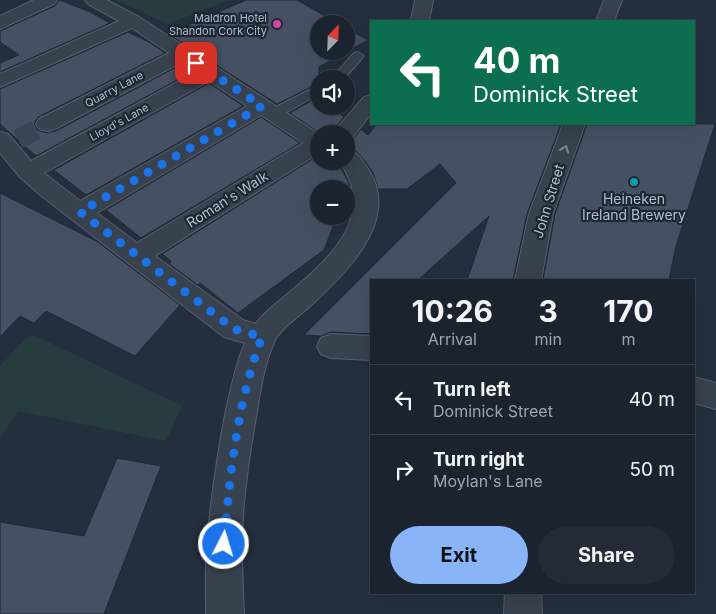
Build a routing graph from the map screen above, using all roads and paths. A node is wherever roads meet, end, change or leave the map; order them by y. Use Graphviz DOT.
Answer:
graph roads {
  1 [pos="48,0"];
  2 [pos="94,0"];
  3 [pos="424,0"];
  4 [pos="613,0"];
  5 [pos="420,20"];
  6 [pos="605,20"];
  7 [pos="133,21"];
  8 [pos="0,23"];
  9 [pos="182,54"];
  10 [pos="358,56"];
  11 [pos="345,70"];
  12 [pos="210,72"];
  13 [pos="0,81"];
  14 [pos="310,93"];
  15 [pos="370,102"];
  16 [pos="268,110"];
  17 [pos="47,124"];
  18 [pos="351,125"];
  19 [pos="574,125"];
  20 [pos="310,139"];
  21 [pos="6,142"];
  22 [pos="310,149"];
  23 [pos="355,170"];
  24 [pos="28,172"];
  25 [pos="80,212"];
  26 [pos="137,255"];
  27 [pos="528,279"];
  28 [pos="262,337"];
  29 [pos="331,346"];
  30 [pos="370,348"];
  31 [pos="695,390"];
  32 [pos="716,396"];
  33 [pos="523,594"];
  34 [pos="225,614"];
  35 [pos="523,614"];
  1 -- 8 [label="street"];
  2 -- 7 [label="street"];
  3 -- 5 [label="street"];
  4 -- 6 [label="street"];
  7 -- 9 [label="street"];
  7 -- 13 [label="street"];
  9 -- 12 [label="street"];
  9 -- 17 [label="street, Quarry Lane"];
  10 -- 11 [label="lane"];
  12 -- 16 [label="street"];
  12 -- 24 [label="street, Lloyd's Lane"];
  14 -- 16 [label="lane"];
  15 -- 18 [label="street"];
  16 -- 20 [label="street"];
  16 -- 25 [label="street"];
  27 -- 19 [label="street, John Street, one-way"];
  21 -- 24 [label="street"];
  22 -- 26 [label="street, Roman's Walk"];
  23 -- 28 [label="street"];
  24 -- 25 [label="street"];
  25 -- 26 [label="street"];
  26 -- 28 [label="street"];
  28 -- 34 [label="street"];
  29 -- 30 [label="street"];
  31 -- 32 [label="street"];
  33 -- 35 [label="street"];
}
